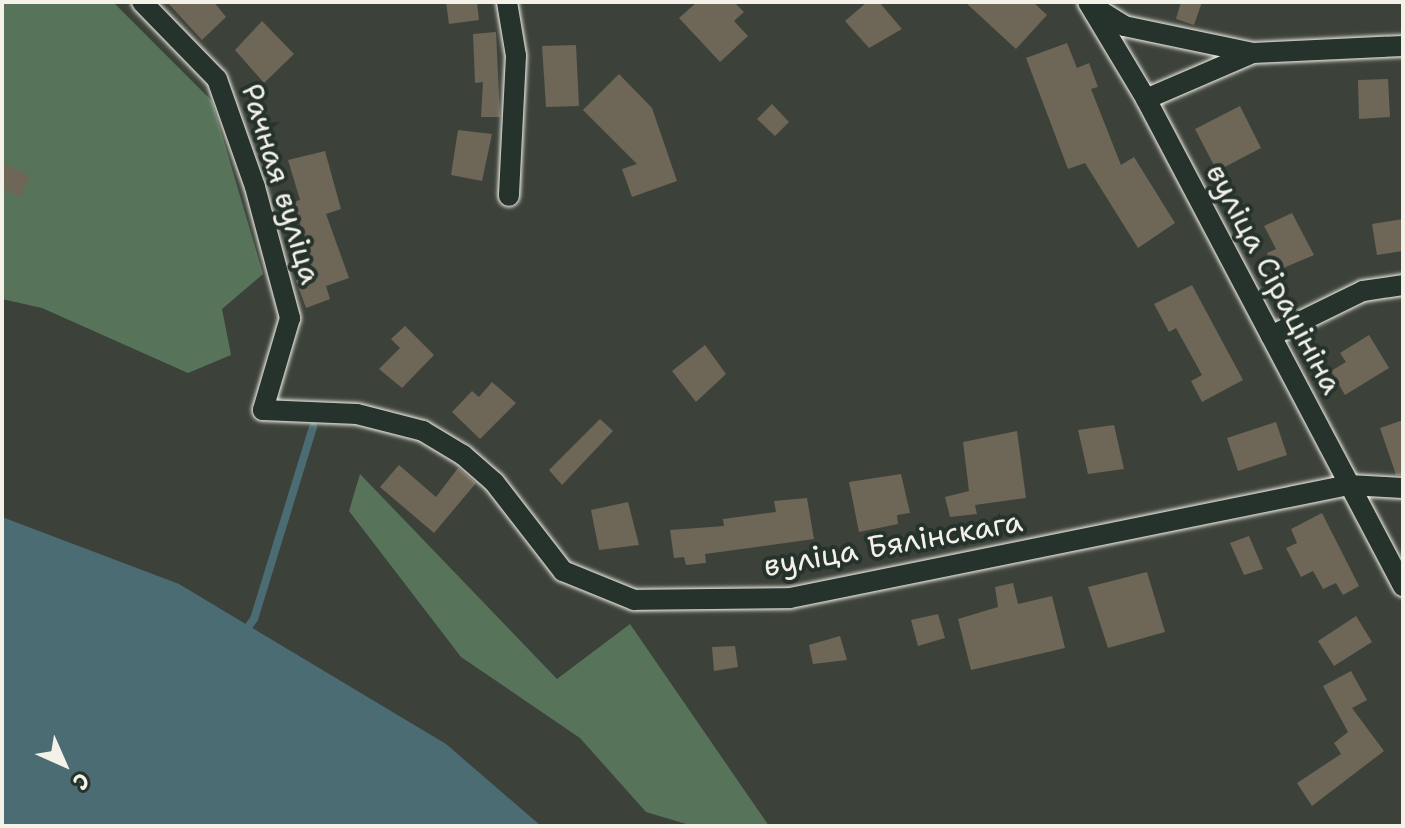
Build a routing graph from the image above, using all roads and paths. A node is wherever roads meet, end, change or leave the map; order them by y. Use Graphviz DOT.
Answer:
graph roads {
  1 [pos="142,2"];
  2 [pos="507,2"];
  3 [pos="1089,3"];
  4 [pos="1403,46"];
  5 [pos="1253,53"];
  6 [pos="1146,99"];
  7 [pos="509,196"];
  8 [pos="1403,285"];
  9 [pos="1271,336"];
  10 [pos="263,410"];
  11 [pos="1349,485"];
  12 [pos="1403,488"];
  13 [pos="1403,586"];
  1 -- 10 [label="street, Рачная вуліца"];
  2 -- 7 [label="street"];
  3 -- 5 [label="street"];
  3 -- 6 [label="street, вуліца Сірацініна"];
  4 -- 5 [label="street"];
  5 -- 6 [label="street"];
  6 -- 9 [label="street, вуліца Сірацініна"];
  8 -- 9 [label="street"];
  9 -- 11 [label="street, вуліца Сірацініна"];
  10 -- 11 [label="street, вуліца Бялінскага"];
  11 -- 12 [label="street, вуліца Бялінскага"];
  11 -- 13 [label="street, вуліца Сірацініна"];
}
